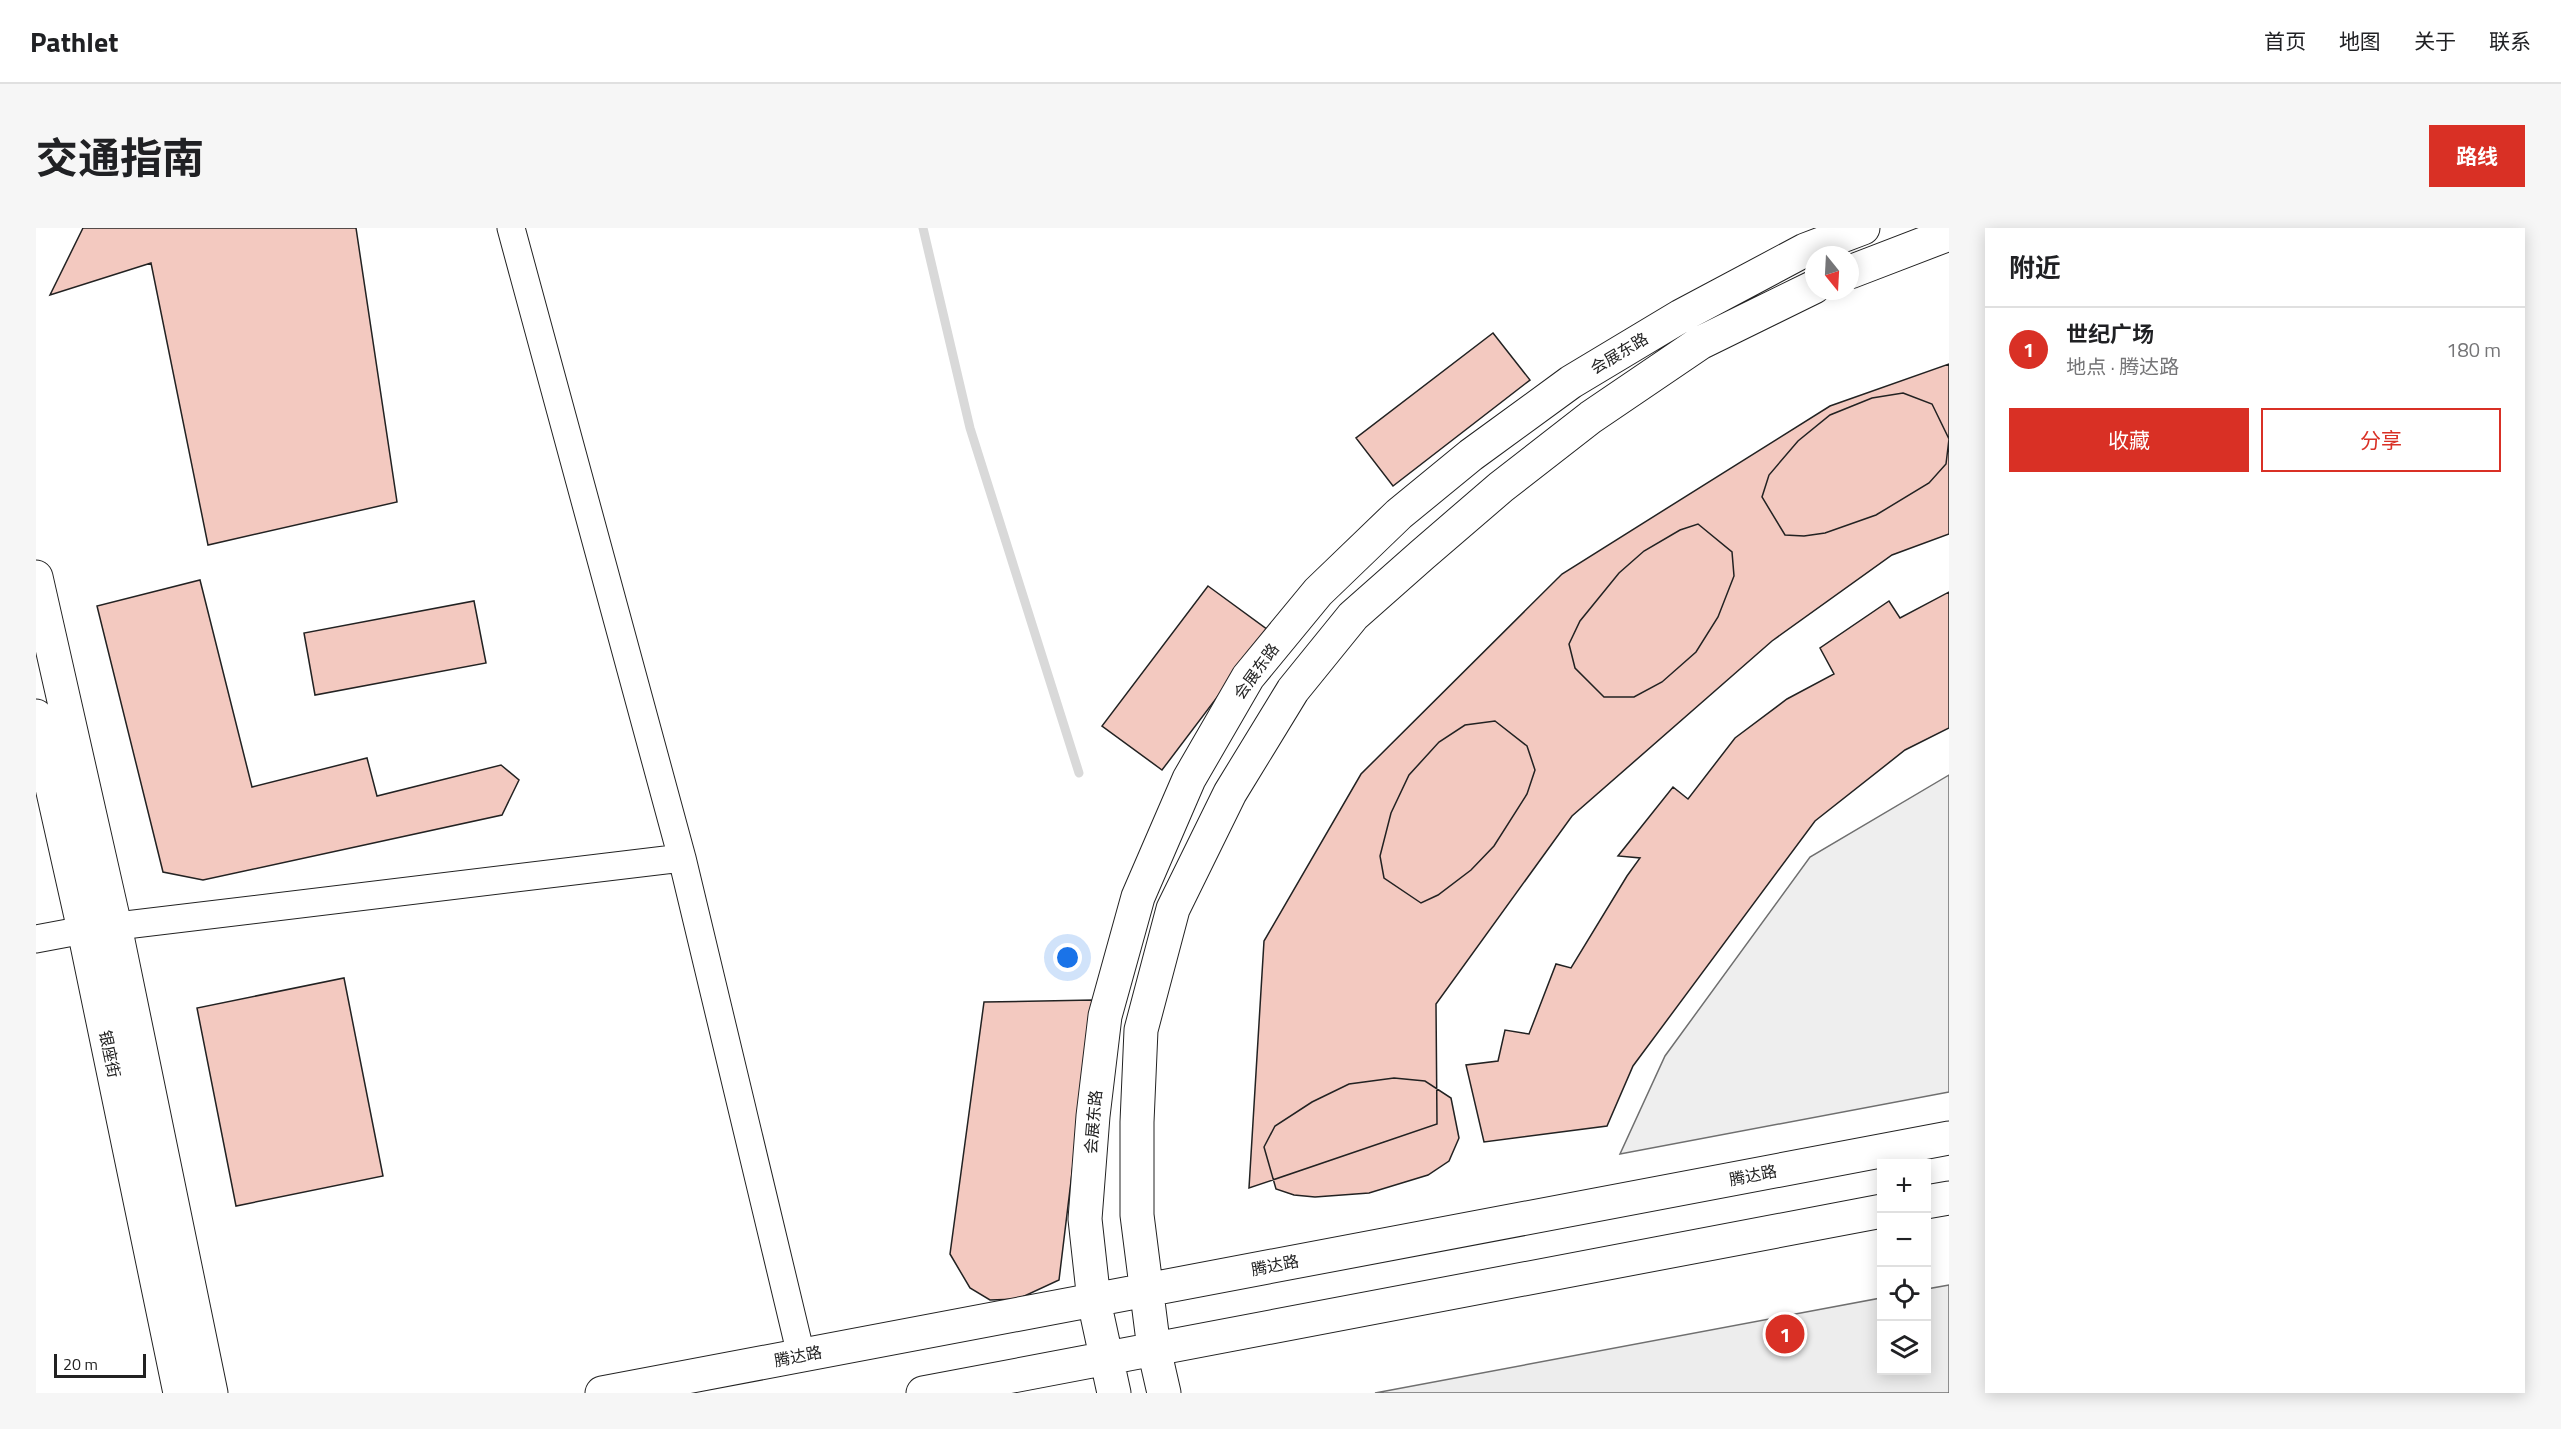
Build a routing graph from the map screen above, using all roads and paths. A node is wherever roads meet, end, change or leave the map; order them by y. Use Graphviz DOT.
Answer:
graph roads {
  1 [pos="511,228"];
  2 [pos="1863,228"];
  3 [pos="1949,234"];
  4 [pos="1859,269"];
  5 [pos="1805,291"];
  6 [pos="36,577"];
  7 [pos="36,716"];
  8 [pos="681,858"];
  9 [pos="99,928"];
  10 [pos="36,939"];
  11 [pos="1949,1138"];
  12 [pos="1949,1198"];
  13 [pos="1931,1201"];
  14 [pos="1877,1212"];
  15 [pos="1148,1290"];
  16 [pos="1094,1301"];
  17 [pos="1154,1349"];
  18 [pos="801,1355"];
  19 [pos="1106,1359"];
  20 [pos="180,1393"];
  21 [pos="211,1393"];
  22 [pos="602,1393"];
  23 [pos="923,1393"];
  24 [pos="1114,1393"];
  25 [pos="1164,1393"];
  1 -- 8 [label="street"];
  2 -- 16 [label="main road, 会展东路"];
  3 -- 4 [label="main road"];
  5 -- 15 [label="main road"];
  6 -- 9 [label="main road"];
  7 -- 9 [label="main road, 银座街"];
  8 -- 9 [label="street"];
  8 -- 18 [label="street"];
  9 -- 10 [label="street"];
  9 -- 20 [label="main road, 银座街"];
  9 -- 21 [label="main road"];
  11 -- 15 [label="main road, 腾达路"];
  12 -- 13 [label="main road"];
  14 -- 17 [label="main road"];
  15 -- 16 [label="main road, 腾达路"];
  15 -- 17 [label="main road"];
  16 -- 18 [label="main road, 腾达路"];
  16 -- 19 [label="main road, 会展东路"];
  17 -- 19 [label="main road"];
  17 -- 25 [label="main road"];
  18 -- 22 [label="main road, 腾达路"];
  19 -- 23 [label="main road"];
  19 -- 24 [label="main road, 会展东路"];
}
